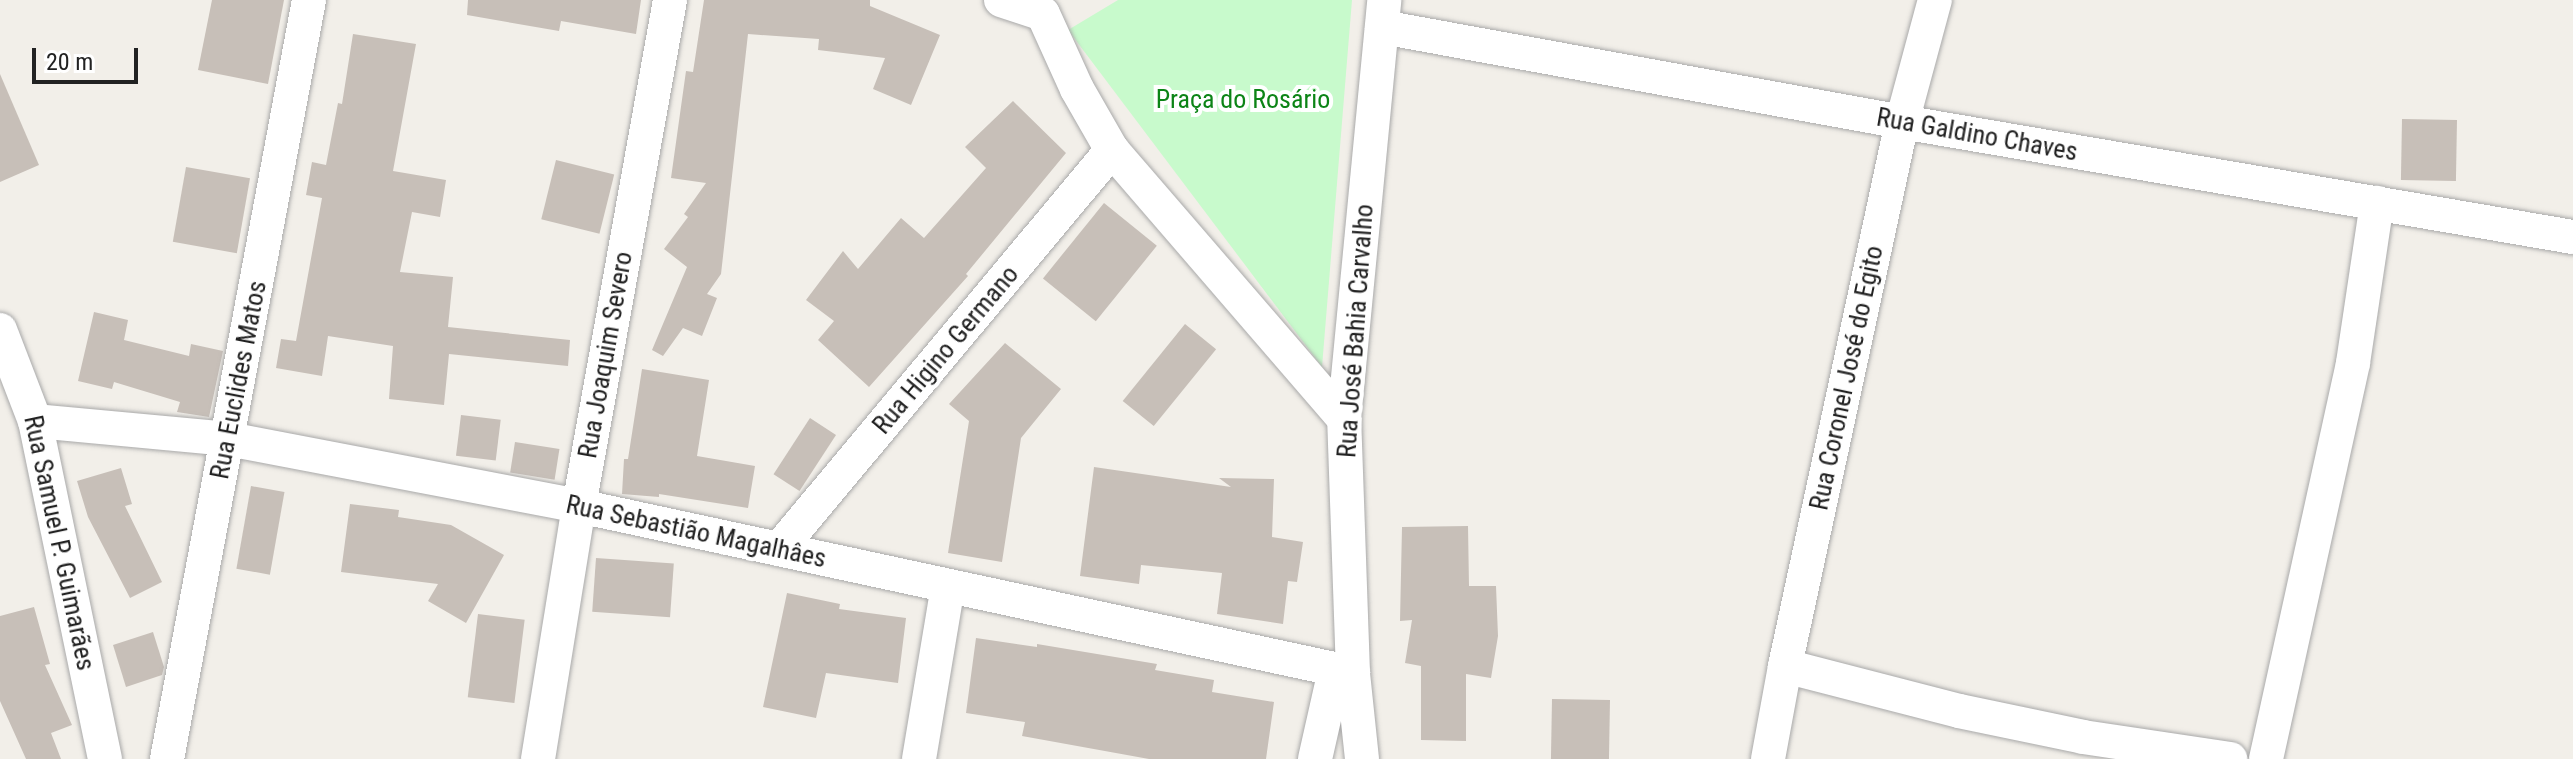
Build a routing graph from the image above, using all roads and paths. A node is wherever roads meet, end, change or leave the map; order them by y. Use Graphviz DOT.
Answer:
graph roads {
  1 [pos="309,0"];
  2 [pos="670,0"];
  3 [pos="1001,0"];
  4 [pos="1935,0"];
  5 [pos="1054,7"];
  6 [pos="1383,14"];
  7 [pos="1902,122"];
  8 [pos="1112,150"];
  9 [pos="2377,203"];
  10 [pos="2573,237"];
  11 [pos="0,330"];
  12 [pos="1344,419"];
  13 [pos="35,421"];
  14 [pos="228,439"];
  15 [pos="579,506"];
  16 [pos="779,549"];
  17 [pos="948,586"];
  18 [pos="1785,666"];
  19 [pos="1344,672"];
  20 [pos="105,759"];
  21 [pos="167,759"];
  22 [pos="538,759"];
  23 [pos="919,759"];
  24 [pos="1315,759"];
  25 [pos="1362,759"];
  26 [pos="1768,759"];
  27 [pos="2230,759"];
  28 [pos="2266,759"];
  1 -- 14 [label="street, Rua Euclides Matos"];
  2 -- 15 [label="street, Rua Joaquim Severo"];
  3 -- 5 [label="street"];
  4 -- 7 [label="street, Rua Coronel José do Egito"];
  5 -- 8 [label="street"];
  6 -- 7 [label="street, Rua Galdino Chaves"];
  6 -- 12 [label="street, Rua José Bahia Carvalho"];
  7 -- 9 [label="street, Rua Galdino Chaves"];
  7 -- 18 [label="street, Rua Coronel José do Egito"];
  8 -- 12 [label="street"];
  8 -- 16 [label="street, Rua Higino Germano"];
  9 -- 10 [label="street, Rua Galdino Chaves"];
  9 -- 28 [label="street"];
  11 -- 13 [label="street, Rua Samuel P. Guimarães"];
  12 -- 19 [label="street, Rua José Bahia Carvalho"];
  13 -- 14 [label="street, Rua Sebastião Magalhâes"];
  13 -- 20 [label="street, Rua Samuel P. Guimarães"];
  14 -- 15 [label="street, Rua Sebastião Magalhâes"];
  14 -- 21 [label="street, Rua Euclides Matos"];
  15 -- 16 [label="street, Rua Sebastião Magalhâes"];
  15 -- 22 [label="street, Rua Joaquim Severo"];
  16 -- 17 [label="street, Rua Sebastião Magalhâes"];
  17 -- 19 [label="street, Rua Sebastião Magalhâes"];
  17 -- 23 [label="street"];
  18 -- 26 [label="street, Rua Coronel José do Egito"];
  18 -- 27 [label="street"];
  19 -- 24 [label="street"];
  19 -- 25 [label="street, Rua José Bahia Carvalho"];
}
